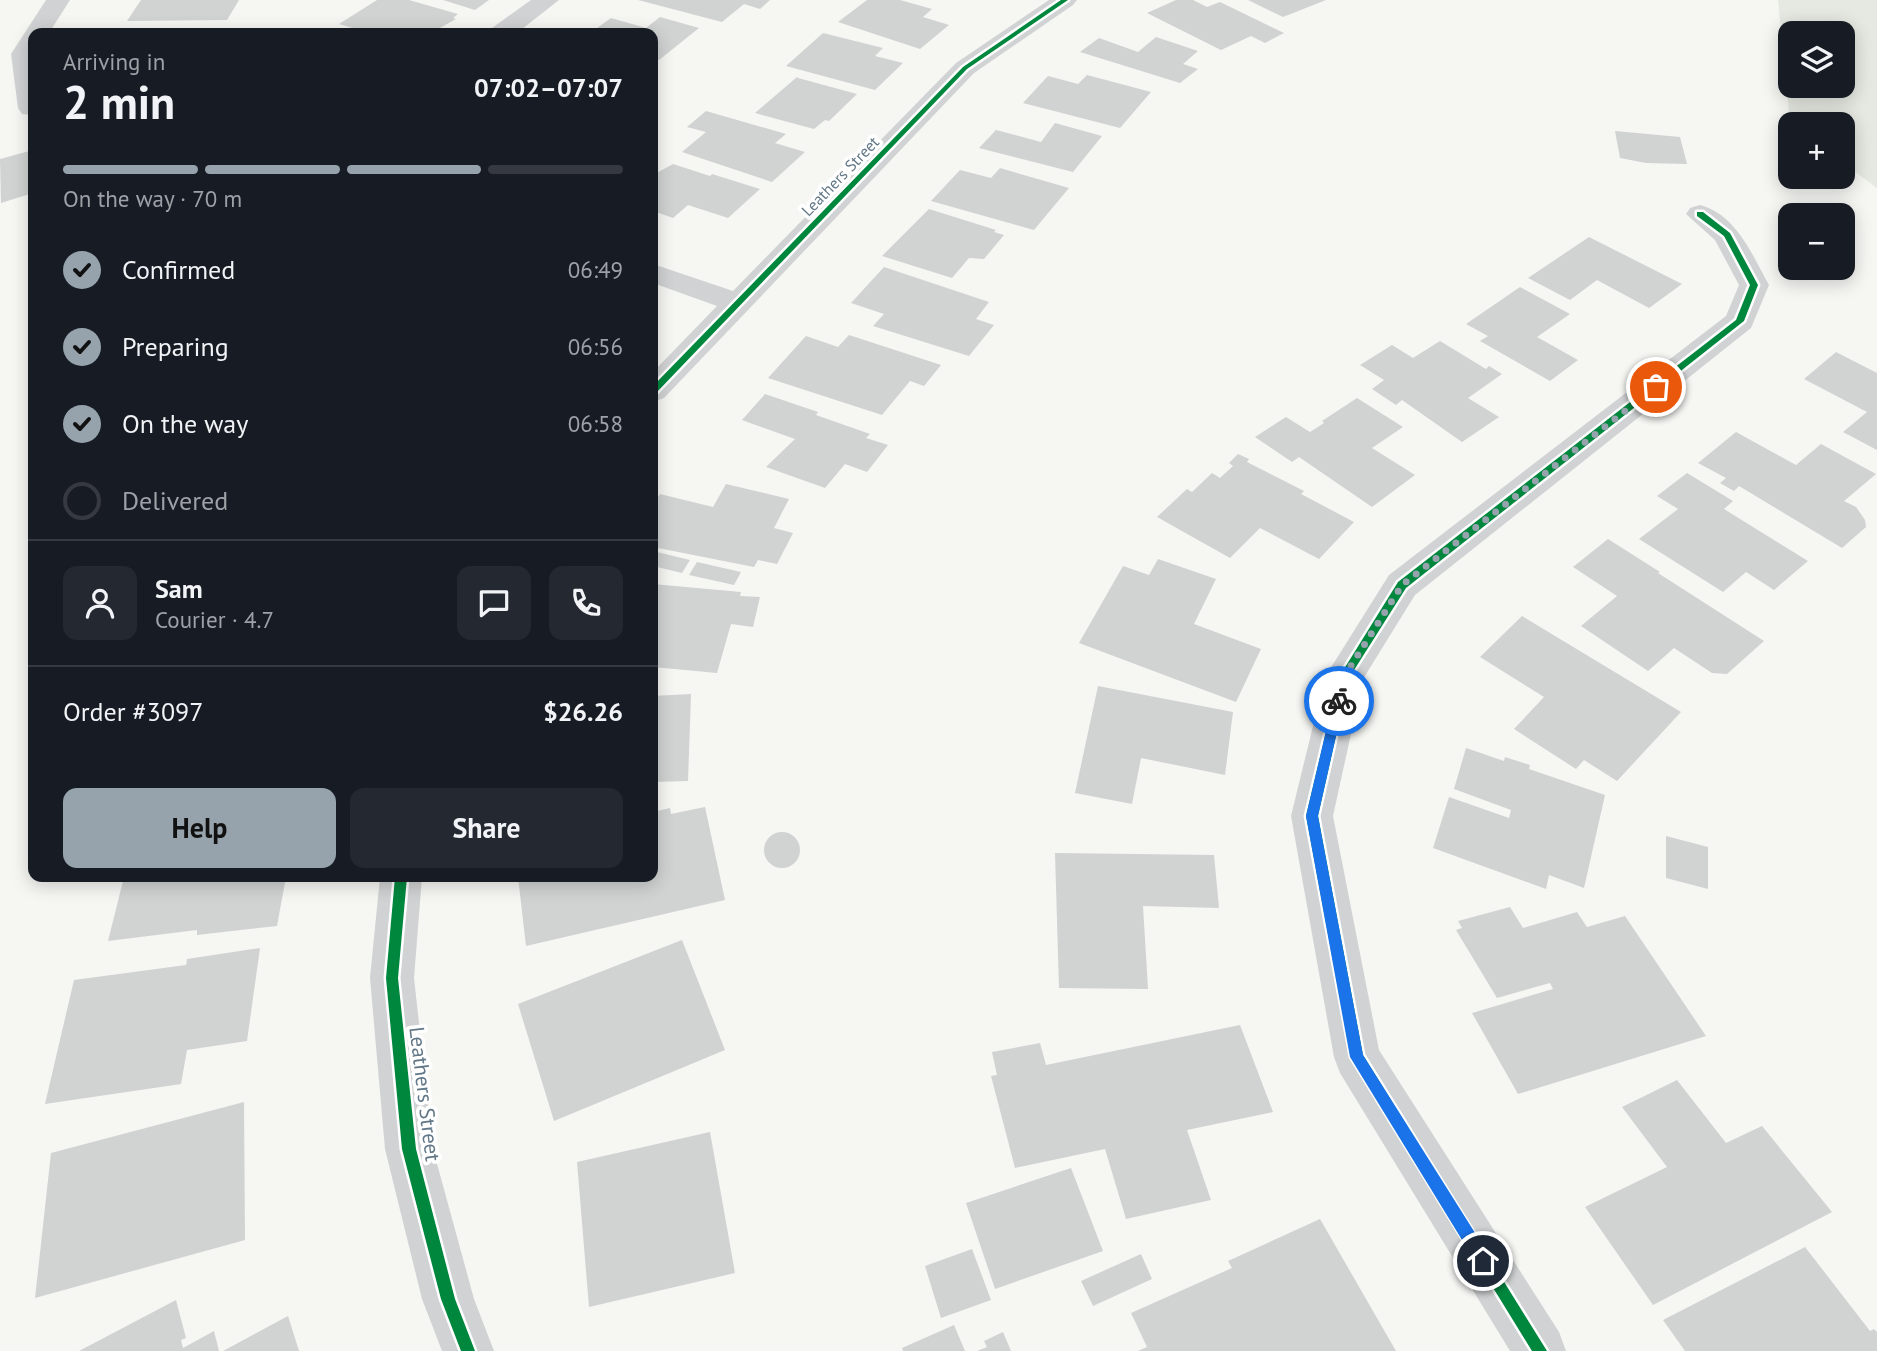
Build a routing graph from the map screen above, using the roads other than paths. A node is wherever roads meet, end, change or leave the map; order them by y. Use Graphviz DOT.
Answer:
graph roads {
  1 [pos="58,0"];
  2 [pos="547,0"];
  3 [pos="1065,0"];
  4 [pos="40,28"];
  5 [pos="508,28"];
  6 [pos="28,47"];
  7 [pos="25,110"];
  8 [pos="1699,214"];
  9 [pos="658,275"];
  10 [pos="738,303"];
  11 [pos="658,386"];
  12 [pos="401,882"];
  13 [pos="468,1351"];
  14 [pos="1539,1351"];
  1 -- 4 [label="street"];
  2 -- 5 [label="street"];
  3 -- 10 [label="street, Leathers Street"];
  6 -- 7 [label="street"];
  8 -- 14 [label="street"];
  9 -- 10 [label="street"];
  10 -- 11 [label="street, Leathers Street"];
  12 -- 13 [label="street, Leathers Street"];
}
